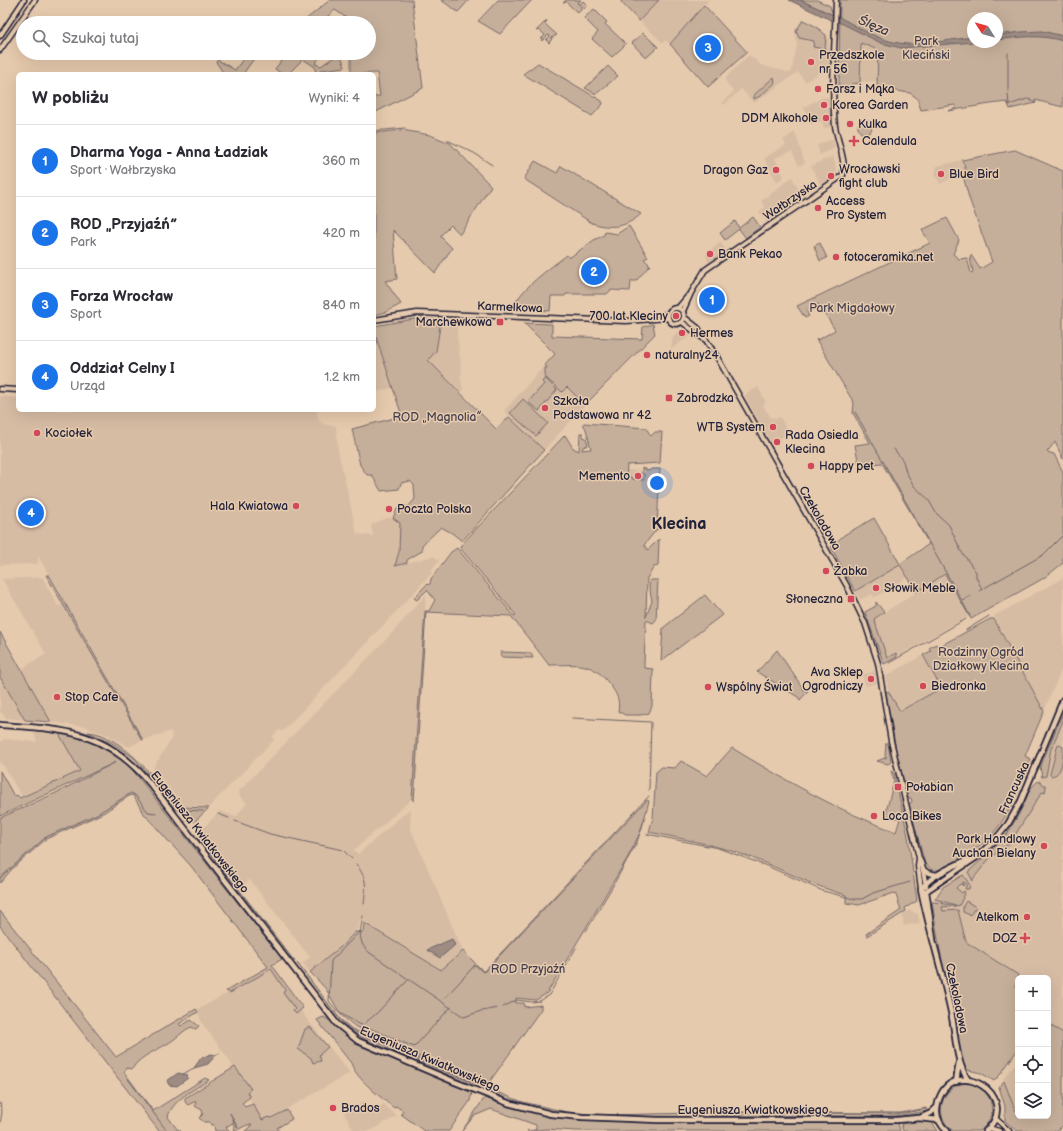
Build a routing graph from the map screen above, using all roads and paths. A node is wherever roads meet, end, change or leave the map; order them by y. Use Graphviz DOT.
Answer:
graph roads {
  1 [pos="24,0"];
  2 [pos="35,0"];
  3 [pos="836,0"];
  4 [pos="24,16"];
  5 [pos="16,27"];
  6 [pos="0,36"];
  7 [pos="0,50"];
  8 [pos="691,293"];
  9 [pos="678,308"];
  10 [pos="683,311"];
  11 [pos="668,316"];
  12 [pos="684,317"];
  13 [pos="376,320"];
  14 [pos="682,322"];
  15 [pos="706,340"];
  16 [pos="0,389"];
  17 [pos="16,390"];
  18 [pos="1063,700"];
  19 [pos="0,725"];
  20 [pos="984,851"];
  21 [pos="919,858"];
  22 [pos="923,868"];
  23 [pos="938,875"];
  24 [pos="925,884"];
  25 [pos="924,890"];
  26 [pos="959,1062"];
  27 [pos="968,1080"];
  28 [pos="956,1082"];
  29 [pos="937,1107"];
  30 [pos="918,1118"];
  31 [pos="995,1118"];
  32 [pos="939,1120"];
  33 [pos="988,1130"];
  34 [pos="947,1131"];
  35 [pos="998,1131"];
  36 [pos="1009,1131"];
  1 -- 6 [label="street"];
  2 -- 4 [label="street"];
  3 -- 8 [label="street, Wałbrzyska"];
  5 -- 7 [label="street"];
  8 -- 9 [label="street, Wałbrzyska"];
  8 -- 10 [label="street, Wałbrzyska"];
  9 -- 10 [label="street"];
  9 -- 11 [label="street"];
  10 -- 12 [label="street"];
  11 -- 13 [label="street, Karmelkowa"];
  11 -- 14 [label="street"];
  12 -- 14 [label="street"];
  12 -- 15 [label="street, Czekoladowa"];
  14 -- 15 [label="street, Czekoladowa"];
  15 -- 21 [label="street, Czekoladowa"];
  16 -- 17 [label="street"];
  18 -- 20 [label="main road, Francuska"];
  19 -- 30 [label="main road, Eugeniusza Kwiatkowskiego"];
  20 -- 23 [label="main road"];
  20 -- 25 [label="main road"];
  21 -- 22 [label="street, Czekoladowa"];
  21 -- 25 [label="street, Czekoladowa"];
  22 -- 23 [label="street"];
  22 -- 24 [label="street, Czekoladowa"];
  23 -- 24 [label="main road"];
  24 -- 25 [label="main road"];
  25 -- 26 [label="main road, Czekoladowa"];
  26 -- 27 [label="main road, Czekoladowa"];
  26 -- 28 [label="main road, Czekoladowa"];
  27 -- 28 [label="main road"];
  27 -- 31 [label="main road"];
  28 -- 29 [label="main road"];
  29 -- 30 [label="main road, Eugeniusza Kwiatkowskiego"];
  29 -- 32 [label="main road"];
  30 -- 32 [label="main road, Eugeniusza Kwiatkowskiego"];
  31 -- 33 [label="main road"];
  31 -- 36 [label="street"];
  32 -- 34 [label="main road"];
  33 -- 35 [label="street"];
}
